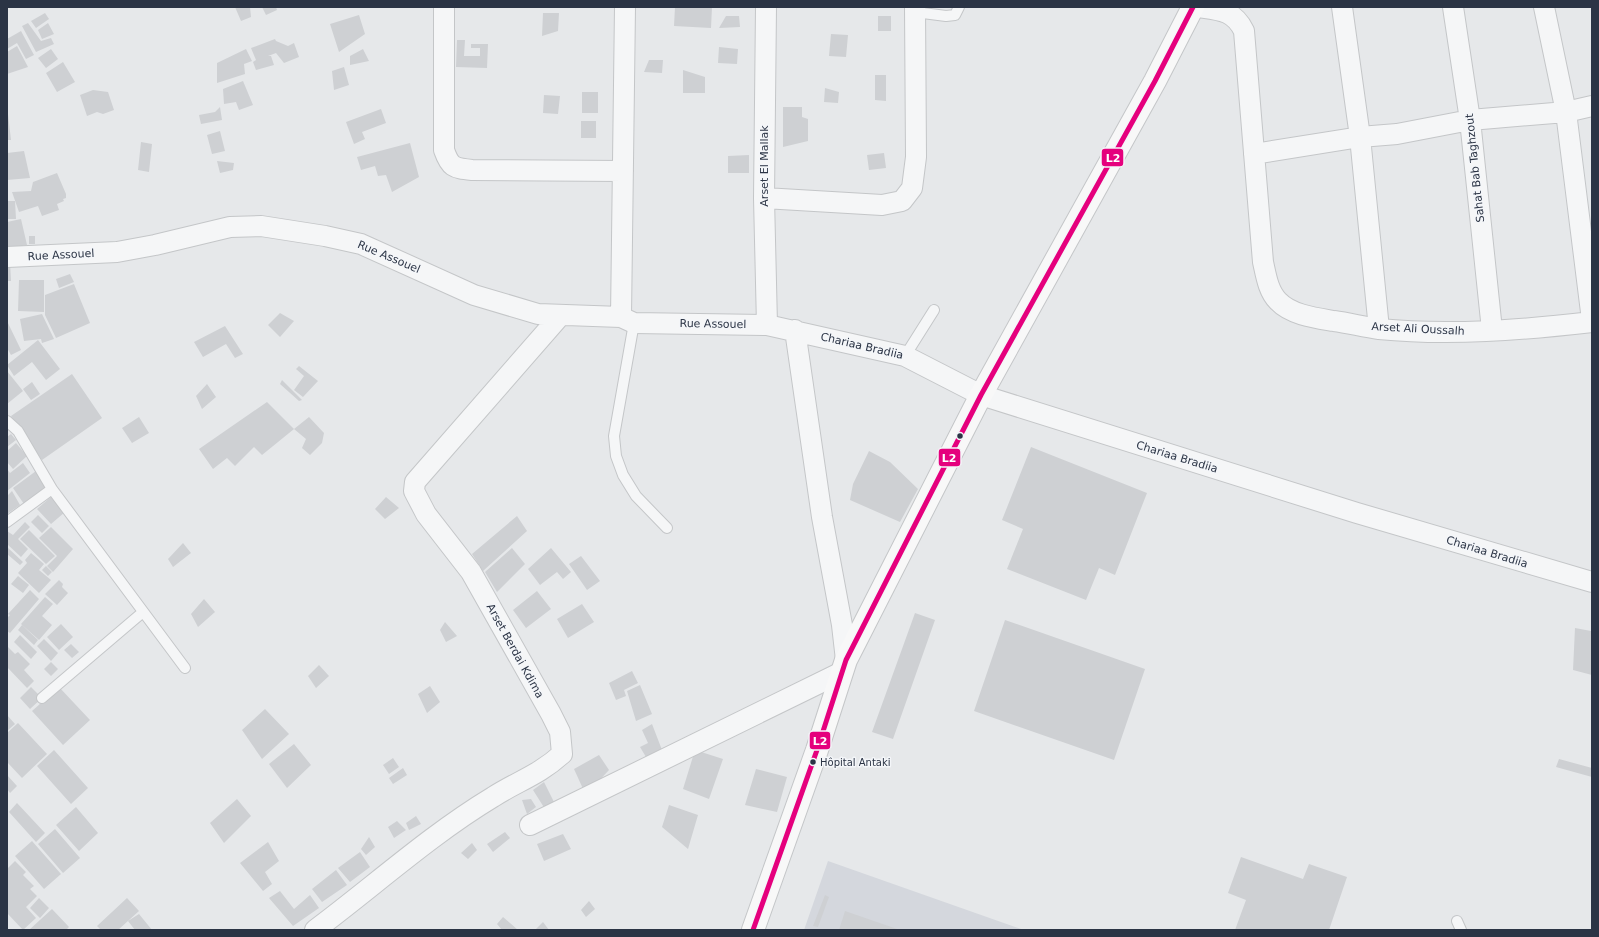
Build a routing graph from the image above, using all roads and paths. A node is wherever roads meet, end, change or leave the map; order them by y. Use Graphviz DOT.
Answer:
graph roads {
  1 [pos="444,7"];
  2 [pos="625,7"];
  3 [pos="766,7"];
  4 [pos="959,7"];
  5 [pos="1193,7"];
  6 [pos="1198,7"];
  7 [pos="1342,7"];
  8 [pos="1453,7"];
  9 [pos="1544,7"];
  10 [pos="915,10"];
  11 [pos="1592,106"];
  12 [pos="1566,112"];
  13 [pos="1470,120"];
  14 [pos="1360,137"];
  15 [pos="1254,154"];
  16 [pos="623,171"];
  17 [pos="764,198"];
  18 [pos="7,257"];
  19 [pos="934,310"];
  20 [pos="560,316"];
  21 [pos="628,320"];
  22 [pos="1592,321"];
  23 [pos="767,325"];
  24 [pos="1379,329"];
  25 [pos="795,330"];
  26 [pos="1492,330"];
  27 [pos="905,356"];
  28 [pos="981,395"];
  29 [pos="7,421"];
  30 [pos="52,489"];
  31 [pos="7,522"];
  32 [pos="667,528"];
  33 [pos="1592,582"];
  34 [pos="143,612"];
  35 [pos="844,666"];
  36 [pos="185,668"];
  37 [pos="42,698"];
  38 [pos="530,825"];
  39 [pos="315,930"];
  40 [pos="753,930"];
  1 -- 16 [label="street"];
  2 -- 16 [label="street"];
  3 -- 17 [label="street, Arset El Mallak"];
  4 -- 10 [label="lane"];
  5 -- 28 [label="street"];
  6 -- 15 [label="street, Arset Ali Oussalh"];
  7 -- 14 [label="street"];
  8 -- 13 [label="street, Sahat Bab Taghzout"];
  9 -- 12 [label="street, Arset Ali Oussalh"];
  10 -- 17 [label="street"];
  11 -- 12 [label="street"];
  12 -- 13 [label="street"];
  12 -- 22 [label="street, Arset Ali Oussalh"];
  13 -- 14 [label="street"];
  13 -- 26 [label="street, Sahat Bab Taghzout"];
  14 -- 15 [label="street"];
  14 -- 24 [label="street"];
  15 -- 24 [label="street, Arset Ali Oussalh"];
  16 -- 21 [label="street"];
  17 -- 23 [label="street, Arset El Mallak"];
  18 -- 20 [label="street, Rue Assouel"];
  19 -- 27 [label="lane"];
  20 -- 21 [label="street, Rue Assouel"];
  20 -- 39 [label="street, Arset Berdai Kdima"];
  21 -- 23 [label="street, Rue Assouel"];
  21 -- 32 [label="lane"];
  22 -- 26 [label="street, Arset Ali Oussalh"];
  23 -- 25 [label="street, Chariaa Bradiia"];
  24 -- 26 [label="street, Arset Ali Oussalh"];
  25 -- 27 [label="street, Chariaa Bradiia"];
  25 -- 35 [label="street"];
  27 -- 28 [label="street, Chariaa Bradiia"];
  28 -- 33 [label="street, Chariaa Bradiia"];
  28 -- 35 [label="street"];
  29 -- 30 [label="lane"];
  30 -- 31 [label="lane"];
  30 -- 34 [label="lane"];
  34 -- 36 [label="lane"];
  34 -- 37 [label="lane"];
  35 -- 38 [label="street"];
  35 -- 40 [label="street"];
}
